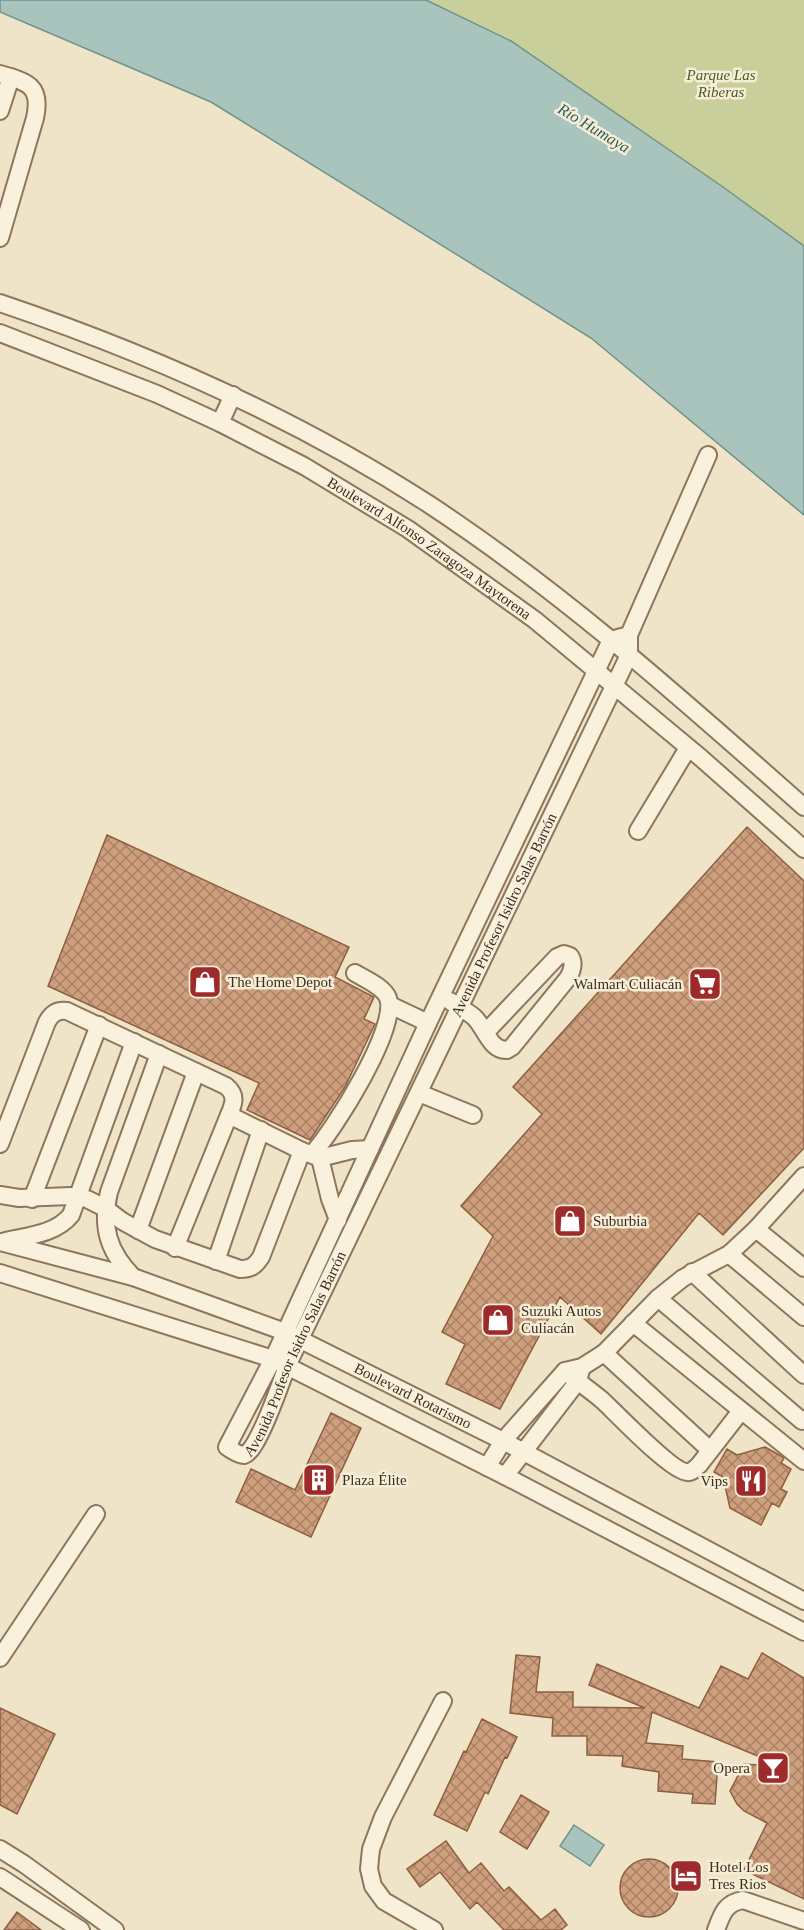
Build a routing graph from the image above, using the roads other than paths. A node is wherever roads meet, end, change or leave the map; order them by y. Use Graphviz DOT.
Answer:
graph roads {
  1 [pos="5,75"];
  2 [pos="0,111"];
  3 [pos="0,238"];
  4 [pos="0,303"];
  5 [pos="0,333"];
  6 [pos="233,395"];
  7 [pos="220,423"];
  8 [pos="708,455"];
  9 [pos="629,635"];
  10 [pos="611,640"];
  11 [pos="629,656"];
  12 [pos="597,670"];
  13 [pos="614,688"];
  14 [pos="688,748"];
  15 [pos="804,807"];
  16 [pos="638,831"];
  17 [pos="804,849"];
  18 [pos="355,973"];
  19 [pos="442,996"];
  20 [pos="390,1005"];
  21 [pos="459,1007"];
  22 [pos="428,1023"];
  23 [pos="99,1025"];
  24 [pos="486,1032"];
  25 [pos="134,1042"];
  26 [pos="159,1054"];
  27 [pos="196,1072"];
  28 [pos="419,1093"];
  29 [pos="229,1114"];
  30 [pos="473,1115"];
  31 [pos="261,1130"];
  32 [pos="0,1144"];
  33 [pos="370,1149"];
  34 [pos="311,1154"];
  35 [pos="804,1176"];
  36 [pos="0,1195"];
  37 [pos="79,1197"];
  38 [pos="32,1199"];
  39 [pos="105,1208"];
  40 [pos="338,1220"];
  41 [pos="756,1229"];
  42 [pos="138,1230"];
  43 [pos="0,1242"];
  44 [pos="175,1248"];
  45 [pos="729,1254"];
  46 [pos="216,1261"];
  47 [pos="804,1268"];
  48 [pos="692,1272"];
  49 [pos="0,1273"];
  50 [pos="134,1277"];
  51 [pos="658,1298"];
  52 [pos="804,1317"];
  53 [pos="633,1323"];
  54 [pos="292,1336"];
  55 [pos="604,1353"];
  56 [pos="280,1362"];
  57 [pos="575,1373"];
  58 [pos="804,1375"];
  59 [pos="741,1411"];
  60 [pos="803,1421"];
  61 [pos="503,1441"];
  62 [pos="710,1450"];
  63 [pos="522,1452"];
  64 [pos="804,1461"];
  65 [pos="487,1467"];
  66 [pos="505,1476"];
  67 [pos="96,1514"];
  68 [pos="804,1601"];
  69 [pos="802,1627"];
  70 [pos="0,1658"];
  71 [pos="443,1701"];
  72 [pos="0,1849"];
  73 [pos="0,1877"];
  74 [pos="804,1921"];
  75 [pos="81,1930"];
  76 [pos="115,1930"];
  77 [pos="434,1930"];
  78 [pos="716,1930"];
  1 -- 2 [label="street"];
  1 -- 3 [label="street"];
  4 -- 6 [label="street"];
  5 -- 7 [label="street, Boulevard Alfonso Zaragoza Maytorena"];
  6 -- 7 [label="street"];
  6 -- 10 [label="street"];
  7 -- 12 [label="street, Boulevard Alfonso Zaragoza Maytorena"];
  8 -- 9 [label="street, Avenida Profesor Isidro Salas Barrón"];
  9 -- 10 [label="street"];
  9 -- 11 [label="street, Avenida Profesor Isidro Salas Barrón"];
  10 -- 11 [label="street"];
  10 -- 12 [label="street, Avenida Profesor Isidro Salas Barrón"];
  11 -- 13 [label="street, Avenida Profesor Isidro Salas Barrón"];
  11 -- 15 [label="street"];
  12 -- 13 [label="street, Boulevard Alfonso Zaragoza Maytorena"];
  12 -- 19 [label="street, Avenida Profesor Isidro Salas Barrón"];
  13 -- 14 [label="street, Boulevard Alfonso Zaragoza Maytorena"];
  13 -- 21 [label="street, Avenida Profesor Isidro Salas Barrón"];
  14 -- 16 [label="street"];
  14 -- 17 [label="street, Boulevard Alfonso Zaragoza Maytorena"];
  18 -- 20 [label="street"];
  19 -- 21 [label="street"];
  19 -- 22 [label="street, Avenida Profesor Isidro Salas Barrón"];
  20 -- 22 [label="street"];
  20 -- 34 [label="street"];
  21 -- 24 [label="street"];
  21 -- 28 [label="street, Avenida Profesor Isidro Salas Barrón"];
  22 -- 33 [label="street, Avenida Profesor Isidro Salas Barrón"];
  23 -- 25 [label="street"];
  23 -- 32 [label="street"];
  23 -- 38 [label="street"];
  24 -- 24 [label="street"];
  25 -- 26 [label="street"];
  25 -- 37 [label="street"];
  26 -- 27 [label="street"];
  26 -- 39 [label="street"];
  27 -- 29 [label="street"];
  27 -- 42 [label="street"];
  28 -- 30 [label="street"];
  28 -- 54 [label="street, Avenida Profesor Isidro Salas Barrón"];
  29 -- 31 [label="street"];
  29 -- 44 [label="street"];
  31 -- 34 [label="street"];
  31 -- 46 [label="street"];
  33 -- 34 [label="street"];
  33 -- 40 [label="street, Avenida Profesor Isidro Salas Barrón"];
  34 -- 40 [label="street"];
  34 -- 46 [label="street"];
  35 -- 41 [label="street"];
  36 -- 38 [label="street"];
  37 -- 38 [label="street"];
  37 -- 39 [label="street"];
  37 -- 43 [label="street"];
  39 -- 42 [label="street"];
  39 -- 50 [label="street"];
  40 -- 54 [label="street, Avenida Profesor Isidro Salas Barrón"];
  41 -- 45 [label="street"];
  41 -- 47 [label="street"];
  42 -- 44 [label="street"];
  43 -- 50 [label="street, Boulevard Rotarismo"];
  44 -- 46 [label="street"];
  45 -- 48 [label="street"];
  45 -- 52 [label="street"];
  48 -- 51 [label="street"];
  48 -- 58 [label="street"];
  49 -- 56 [label="street, Boulevard Rotarismo"];
  50 -- 54 [label="street, Boulevard Rotarismo"];
  51 -- 53 [label="street"];
  51 -- 60 [label="street"];
  53 -- 55 [label="street"];
  53 -- 59 [label="street"];
  54 -- 56 [label="street, Avenida Profesor Isidro Salas Barrón"];
  54 -- 61 [label="street, Boulevard Rotarismo"];
  55 -- 57 [label="street"];
  55 -- 62 [label="street"];
  56 -- 56 [label="street, Avenida Profesor Isidro Salas Barrón"];
  56 -- 65 [label="street, Boulevard Rotarismo"];
  57 -- 61 [label="street"];
  57 -- 62 [label="street"];
  57 -- 63 [label="street"];
  59 -- 62 [label="street"];
  59 -- 64 [label="street"];
  61 -- 63 [label="street, Boulevard Rotarismo"];
  61 -- 65 [label="street"];
  63 -- 66 [label="street"];
  63 -- 68 [label="street, Boulevard Rotarismo"];
  65 -- 66 [label="street, Boulevard Rotarismo"];
  66 -- 69 [label="street, Boulevard Rotarismo"];
  67 -- 70 [label="street"];
  71 -- 77 [label="street"];
  72 -- 76 [label="street"];
  73 -- 75 [label="street"];
  74 -- 78 [label="street"];
}
